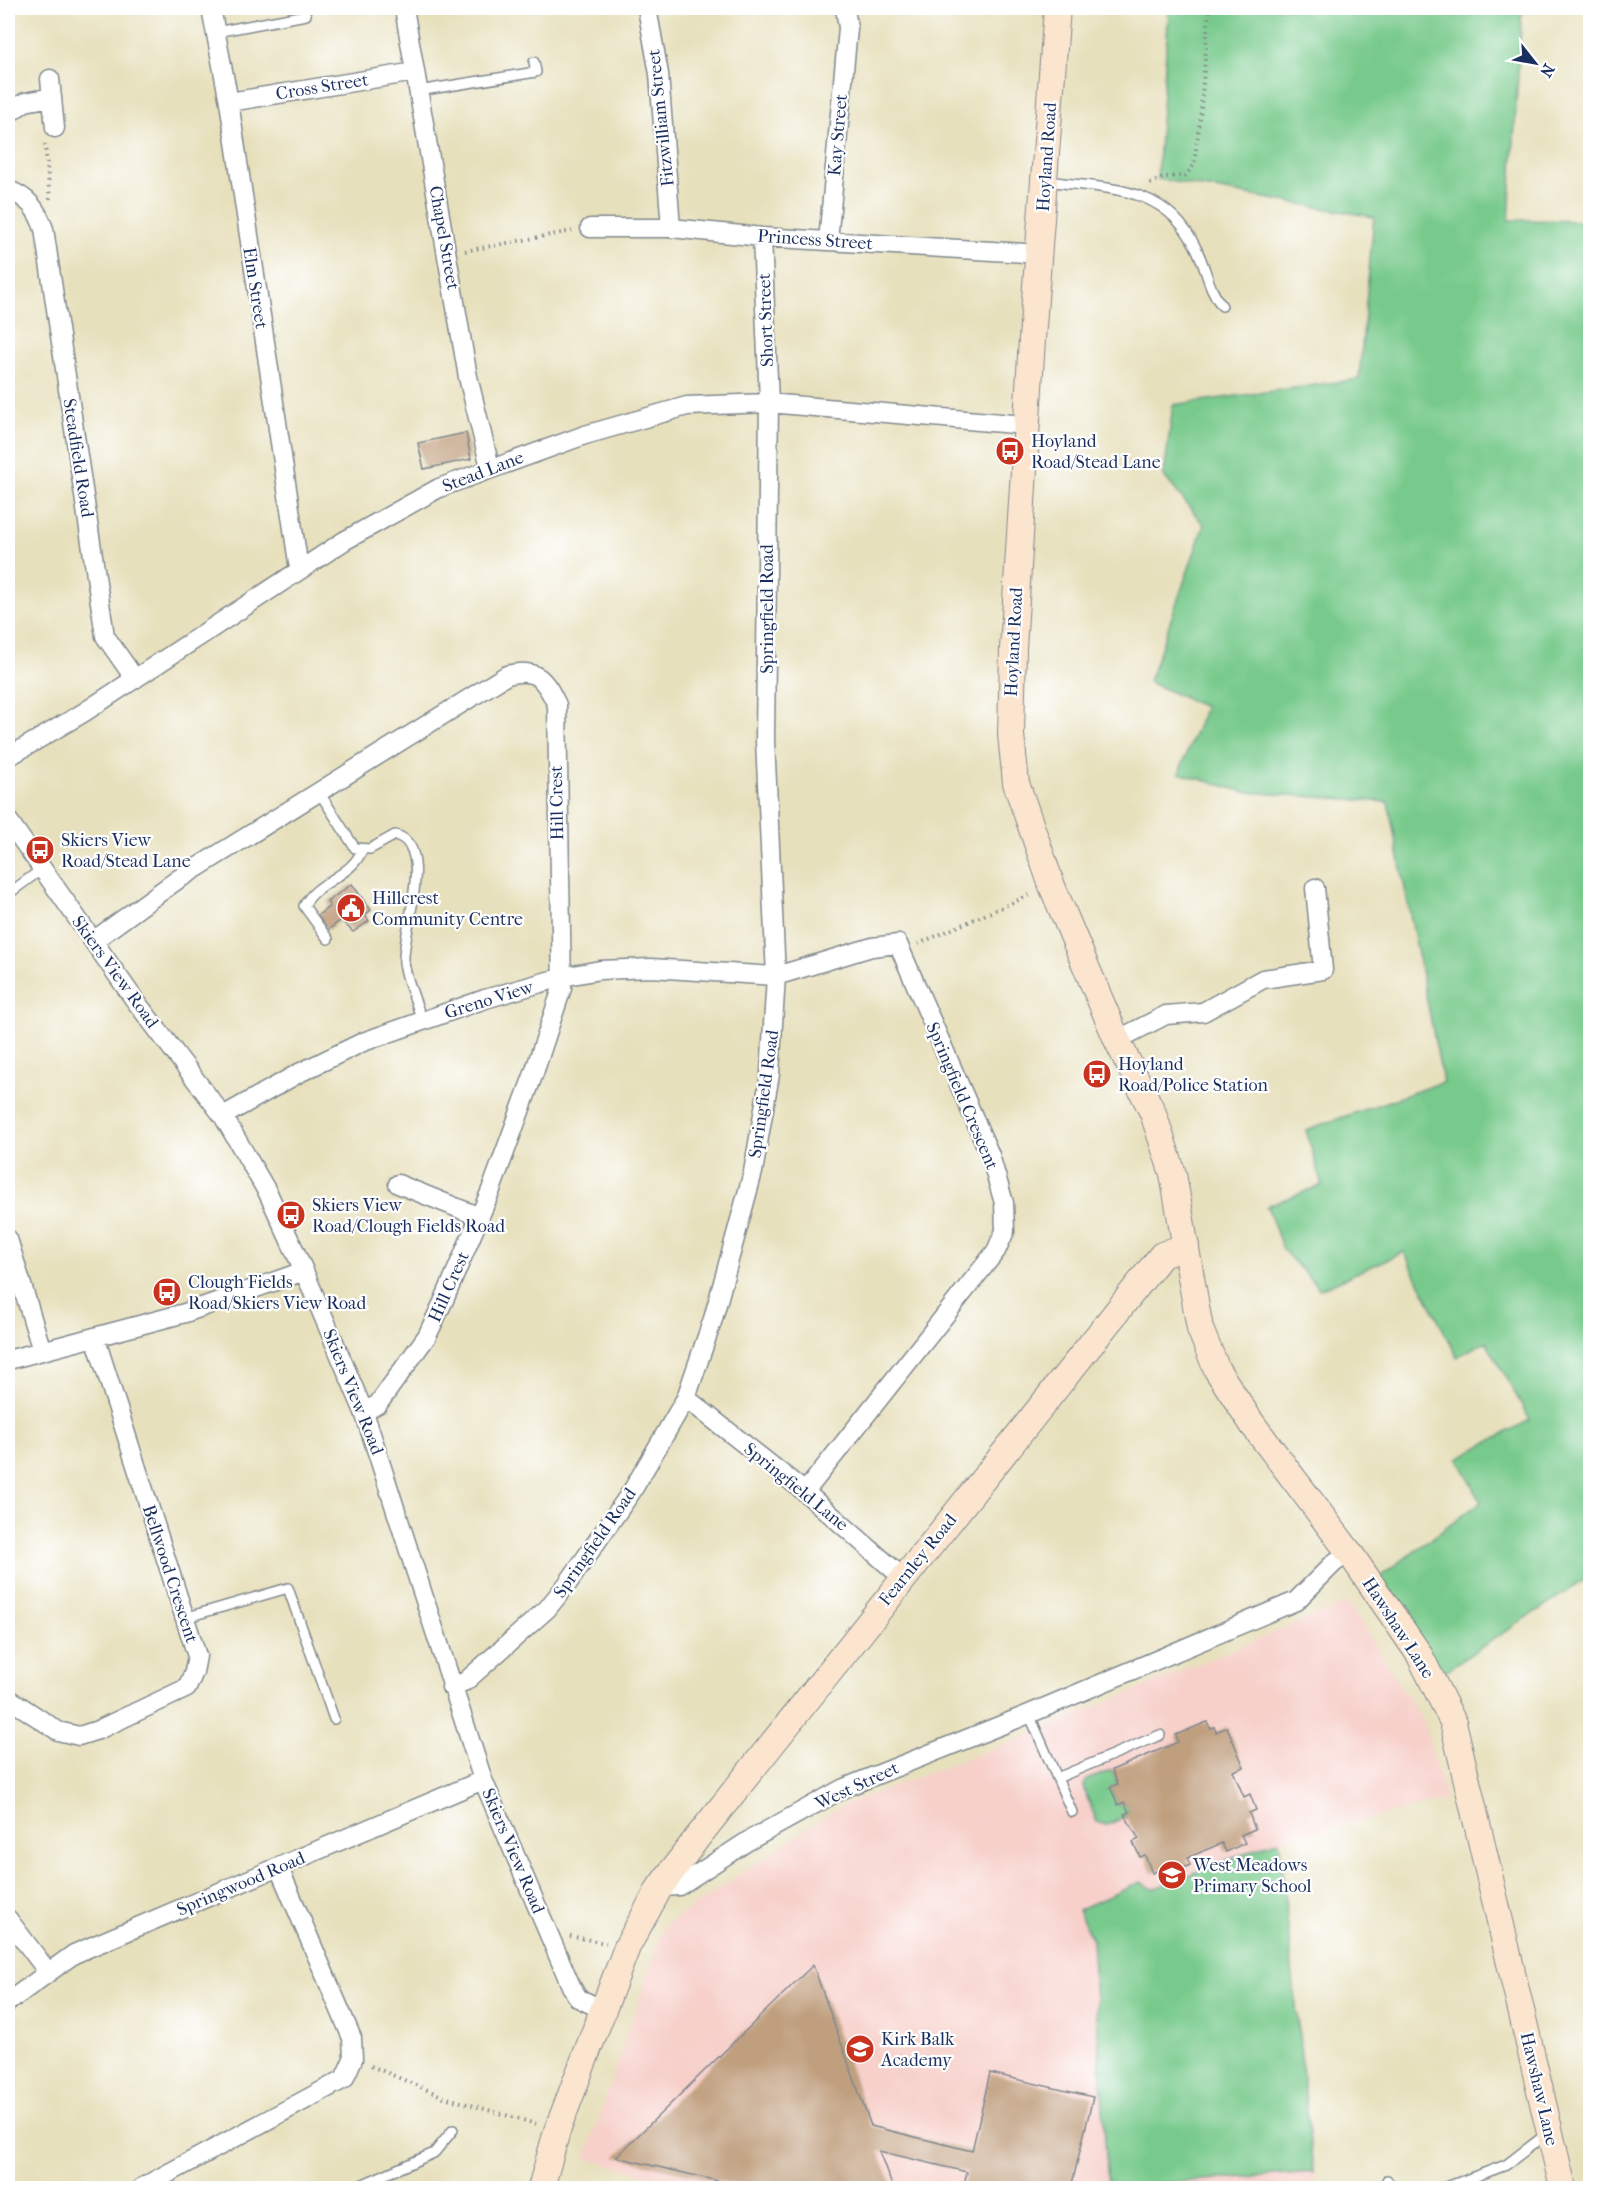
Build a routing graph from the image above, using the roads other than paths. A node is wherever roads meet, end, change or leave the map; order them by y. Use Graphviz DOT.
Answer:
graph roads {
  1 [pos="211,8"];
  2 [pos="404,8"];
  3 [pos="647,8"];
  4 [pos="845,8"];
  5 [pos="1057,8"];
  6 [pos="306,15"];
  7 [pos="216,32"];
  8 [pos="534,62"];
  9 [pos="415,72"];
  10 [pos="50,79"];
  11 [pos="418,91"];
  12 [pos="52,98"];
  13 [pos="229,102"];
  14 [pos="8,114"];
  15 [pos="55,128"];
  16 [pos="1046,181"];
  17 [pos="8,190"];
  18 [pos="590,228"];
  19 [pos="671,228"];
  20 [pos="762,237"];
  21 [pos="828,242"];
  22 [pos="1040,254"];
  23 [pos="1222,306"];
  24 [pos="768,403"];
  25 [pos="1026,424"];
  26 [pos="490,468"];
  27 [pos="299,569"];
  28 [pos="135,679"];
  29 [pos="8,757"];
  30 [pos="319,792"];
  31 [pos="8,820"];
  32 [pos="362,850"];
  33 [pos="42,869"];
  34 [pos="1316,888"];
  35 [pos="8,894"];
  36 [pos="328,939"];
  37 [pos="93,941"];
  38 [pos="777,976"];
  39 [pos="562,978"];
  40 [pos="422,1021"];
  41 [pos="1117,1040"];
  42 [pos="223,1116"];
  43 [pos="398,1184"];
  44 [pos="480,1217"];
  45 [pos="8,1239"];
  46 [pos="1186,1246"];
  47 [pos="304,1271"];
  48 [pos="95,1337"];
  49 [pos="42,1351"];
  50 [pos="8,1360"];
  51 [pos="686,1398"];
  52 [pos="364,1412"];
  53 [pos="805,1492"];
  54 [pos="1348,1552"];
  55 [pos="903,1578"];
  56 [pos="184,1618"];
  57 [pos="451,1687"];
  58 [pos="8,1698"];
  59 [pos="1029,1714"];
  60 [pos="334,1719"];
  61 [pos="1160,1735"];
  62 [pos="1057,1778"];
  63 [pos="483,1780"];
  64 [pos="1072,1812"];
  65 [pos="279,1868"];
  66 [pos="660,1887"];
  67 [pos="8,1919"];
  68 [pos="48,1972"];
  69 [pos="8,2002"];
  70 [pos="601,2009"];
  71 [pos="453,2130"];
  72 [pos="1550,2132"];
  73 [pos="1387,2180"];
  74 [pos="141,2188"];
  75 [pos="354,2188"];
  76 [pos="541,2188"];
  77 [pos="1393,2188"];
  78 [pos="1444,2188"];
  79 [pos="1563,2188"];
  1 -- 7 [label="street, Elm Street"];
  2 -- 9 [label="street, Chapel Street"];
  3 -- 19 [label="street, Fitzwilliam Street"];
  4 -- 21 [label="street, Kay Street"];
  5 -- 16 [label="main road, Hoyland Road"];
  6 -- 7 [label="lane"];
  7 -- 13 [label="street, Elm Street"];
  8 -- 11 [label="lane"];
  9 -- 11 [label="street, Chapel Street"];
  9 -- 13 [label="street, Cross Street"];
  10 -- 12 [label="street"];
  11 -- 26 [label="street, Chapel Street"];
  12 -- 14 [label="street"];
  12 -- 15 [label="street"];
  13 -- 27 [label="street, Elm Street"];
  16 -- 22 [label="main road, Hoyland Road"];
  16 -- 23 [label="lane"];
  17 -- 28 [label="street, Steadfield Road"];
  18 -- 19 [label="street, Princess Street"];
  19 -- 20 [label="street, Princess Street"];
  20 -- 21 [label="street, Princess Street"];
  20 -- 24 [label="street, Short Street"];
  21 -- 22 [label="street, Princess Street"];
  22 -- 25 [label="main road, Hoyland Road"];
  24 -- 25 [label="street, Stead Lane"];
  24 -- 26 [label="street, Stead Lane"];
  24 -- 38 [label="street, Springfield Road"];
  25 -- 41 [label="main road, Hoyland Road"];
  26 -- 27 [label="street, Stead Lane"];
  27 -- 28 [label="street, Stead Lane"];
  28 -- 29 [label="street, Stead Lane"];
  30 -- 32 [label="lane"];
  30 -- 37 [label="street, Hill Crest"];
  30 -- 39 [label="street, Hill Crest"];
  31 -- 33 [label="street, Skiers View Road"];
  32 -- 36 [label="lane"];
  32 -- 40 [label="lane"];
  33 -- 35 [label="lane"];
  33 -- 37 [label="street, Skiers View Road"];
  34 -- 41 [label="street"];
  37 -- 42 [label="street, Skiers View Road"];
  38 -- 39 [label="street, Greno View"];
  38 -- 51 [label="street, Springfield Road"];
  38 -- 53 [label="street, Springfield Crescent"];
  39 -- 40 [label="street, Greno View"];
  39 -- 44 [label="street, Hill Crest"];
  40 -- 42 [label="street, Greno View"];
  41 -- 46 [label="main road, Hoyland Road"];
  42 -- 47 [label="street, Skiers View Road"];
  43 -- 44 [label="street"];
  44 -- 52 [label="street, Hill Crest"];
  45 -- 49 [label="street"];
  46 -- 54 [label="main road, Hawshaw Lane"];
  46 -- 55 [label="main road, Fearnley Road"];
  47 -- 48 [label="street"];
  47 -- 52 [label="street, Skiers View Road"];
  48 -- 49 [label="street"];
  48 -- 56 [label="street, Bellwood Crescent"];
  49 -- 50 [label="street"];
  51 -- 53 [label="street, Springfield Lane"];
  51 -- 57 [label="street, Springfield Road"];
  52 -- 57 [label="street, Skiers View Road"];
  53 -- 55 [label="street, Springfield Lane"];
  54 -- 59 [label="street, West Street"];
  54 -- 72 [label="main road, Hawshaw Lane"];
  55 -- 66 [label="main road, Fearnley Road"];
  56 -- 58 [label="street, Bellwood Crescent"];
  56 -- 60 [label="lane"];
  57 -- 63 [label="street, Skiers View Road"];
  59 -- 62 [label="lane"];
  59 -- 66 [label="street, West Street"];
  61 -- 62 [label="lane"];
  62 -- 64 [label="lane"];
  63 -- 65 [label="street, Springwood Road"];
  63 -- 70 [label="street, Skiers View Road"];
  65 -- 68 [label="street, Springwood Road"];
  65 -- 74 [label="street"];
  66 -- 70 [label="main road"];
  67 -- 68 [label="street"];
  68 -- 69 [label="street, Springwood Road"];
  70 -- 76 [label="main road"];
  71 -- 75 [label="lane"];
  72 -- 78 [label="lane"];
  72 -- 79 [label="main road, Hawshaw Lane"];
  73 -- 77 [label="lane"];
}
